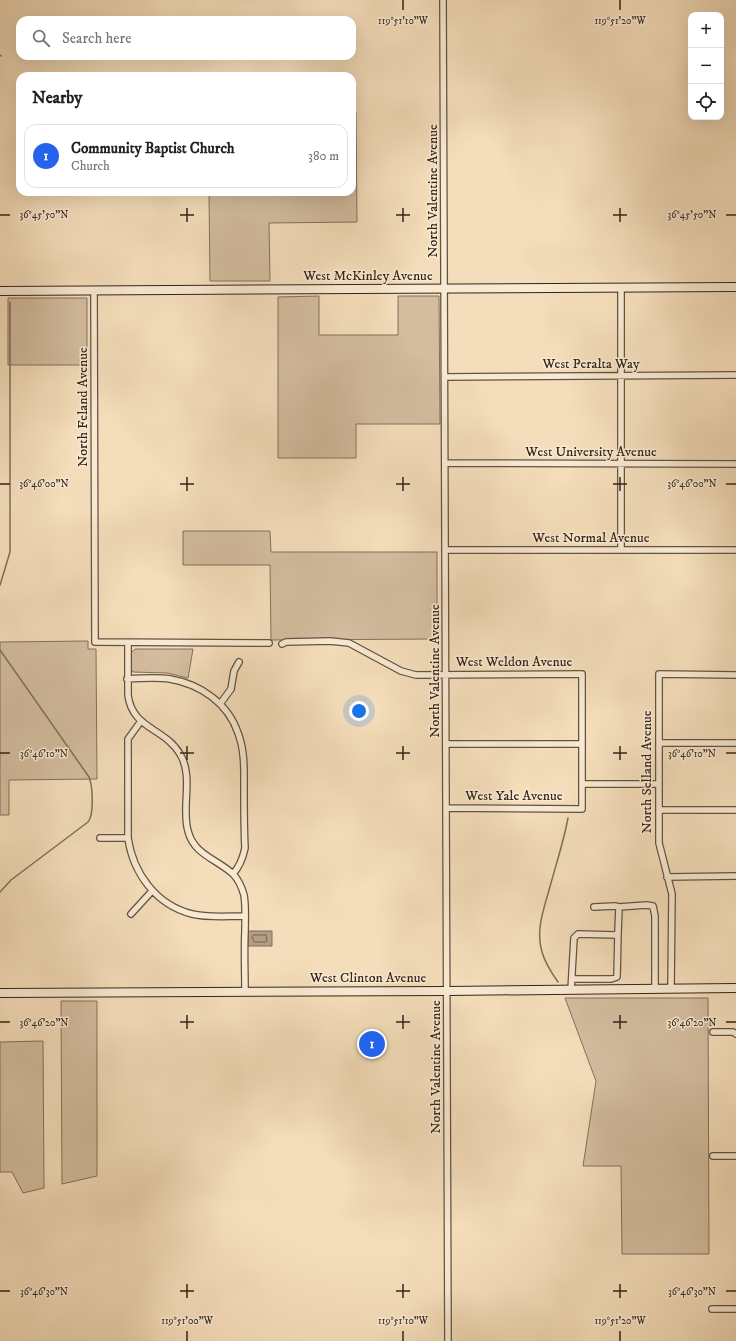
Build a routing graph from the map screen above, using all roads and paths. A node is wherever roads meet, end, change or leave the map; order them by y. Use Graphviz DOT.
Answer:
graph roads {
  1 [pos="443,0"];
  2 [pos="736,287"];
  3 [pos="445,288"];
  4 [pos="621,288"];
  5 [pos="0,291"];
  6 [pos="94,291"];
  7 [pos="620,375"];
  8 [pos="736,375"];
  9 [pos="446,377"];
  10 [pos="446,463"];
  11 [pos="736,464"];
  12 [pos="621,465"];
  13 [pos="446,550"];
  14 [pos="621,550"];
  15 [pos="736,550"];
  16 [pos="128,643"];
  17 [pos="269,643"];
  18 [pos="282,644"];
  19 [pos="239,662"];
  20 [pos="447,674"];
  21 [pos="736,674"];
  22 [pos="128,678"];
  23 [pos="220,704"];
  24 [pos="141,721"];
  25 [pos="659,743"];
  26 [pos="736,743"];
  27 [pos="447,744"];
  28 [pos="581,744"];
  29 [pos="582,784"];
  30 [pos="659,784"];
  31 [pos="446,808"];
  32 [pos="659,810"];
  33 [pos="736,810"];
  34 [pos="100,838"];
  35 [pos="128,838"];
  36 [pos="233,874"];
  37 [pos="736,876"];
  38 [pos="667,877"];
  39 [pos="152,891"];
  40 [pos="594,907"];
  41 [pos="619,907"];
  42 [pos="131,914"];
  43 [pos="245,916"];
  44 [pos="618,932"];
  45 [pos="572,979"];
  46 [pos="671,988"];
  47 [pos="736,988"];
  48 [pos="655,989"];
  49 [pos="571,990"];
  50 [pos="448,991"];
  51 [pos="245,992"];
  52 [pos="0,993"];
  53 [pos="713,1032"];
  54 [pos="736,1034"];
  55 [pos="713,1156"];
  56 [pos="736,1156"];
  57 [pos="712,1309"];
  58 [pos="736,1309"];
  59 [pos="448,1341"];
  1 -- 3 [label="street, North Valentine Avenue"];
  2 -- 4 [label="main road, West McKinley Avenue"];
  3 -- 4 [label="main road, West McKinley Avenue"];
  3 -- 6 [label="main road, West McKinley Avenue"];
  3 -- 9 [label="street, North Valentine Avenue"];
  4 -- 7 [label="street"];
  5 -- 6 [label="main road, West McKinley Avenue"];
  6 -- 16 [label="street, North Feland Avenue"];
  7 -- 8 [label="street, West Peralta Way"];
  7 -- 9 [label="street, West Peralta Way"];
  7 -- 12 [label="street"];
  9 -- 10 [label="street, North Valentine Avenue"];
  10 -- 12 [label="street, West University Avenue"];
  10 -- 13 [label="street, North Valentine Avenue"];
  11 -- 12 [label="street, West University Avenue"];
  12 -- 14 [label="street"];
  13 -- 14 [label="street, West Normal Avenue"];
  13 -- 20 [label="street, North Valentine Avenue"];
  14 -- 15 [label="street, West Normal Avenue"];
  16 -- 17 [label="street"];
  16 -- 22 [label="street"];
  18 -- 20 [label="street, West Weldon Avenue"];
  19 -- 23 [label="street"];
  20 -- 27 [label="street, North Valentine Avenue"];
  20 -- 28 [label="street, West Weldon Avenue"];
  21 -- 25 [label="street, North Selland Avenue"];
  22 -- 23 [label="street"];
  22 -- 24 [label="street"];
  23 -- 36 [label="street"];
  24 -- 35 [label="street"];
  24 -- 36 [label="street"];
  25 -- 26 [label="street"];
  25 -- 30 [label="street, North Selland Avenue"];
  27 -- 28 [label="street"];
  27 -- 31 [label="street, North Valentine Avenue"];
  28 -- 29 [label="street"];
  29 -- 30 [label="street, West Yale Avenue"];
  29 -- 31 [label="street, West Yale Avenue"];
  30 -- 32 [label="street, North Selland Avenue"];
  31 -- 50 [label="street, North Valentine Avenue"];
  32 -- 33 [label="street"];
  32 -- 38 [label="street, North Selland Avenue"];
  34 -- 35 [label="street"];
  35 -- 39 [label="street"];
  36 -- 43 [label="street"];
  37 -- 38 [label="street"];
  38 -- 46 [label="street, North Selland Avenue"];
  39 -- 42 [label="street"];
  39 -- 43 [label="street"];
  40 -- 41 [label="street"];
  41 -- 44 [label="street"];
  41 -- 48 [label="street"];
  43 -- 51 [label="street"];
  44 -- 45 [label="street"];
  44 -- 45 [label="street"];
  45 -- 49 [label="street"];
  46 -- 47 [label="main road, West Clinton Avenue"];
  46 -- 48 [label="main road, West Clinton Avenue"];
  48 -- 49 [label="main road, West Clinton Avenue"];
  49 -- 50 [label="main road, West Clinton Avenue"];
  50 -- 51 [label="main road, West Clinton Avenue"];
  50 -- 59 [label="street, North Valentine Avenue"];
  51 -- 52 [label="main road, West Clinton Avenue"];
  53 -- 54 [label="street"];
  55 -- 56 [label="street"];
  57 -- 58 [label="street"];
}
